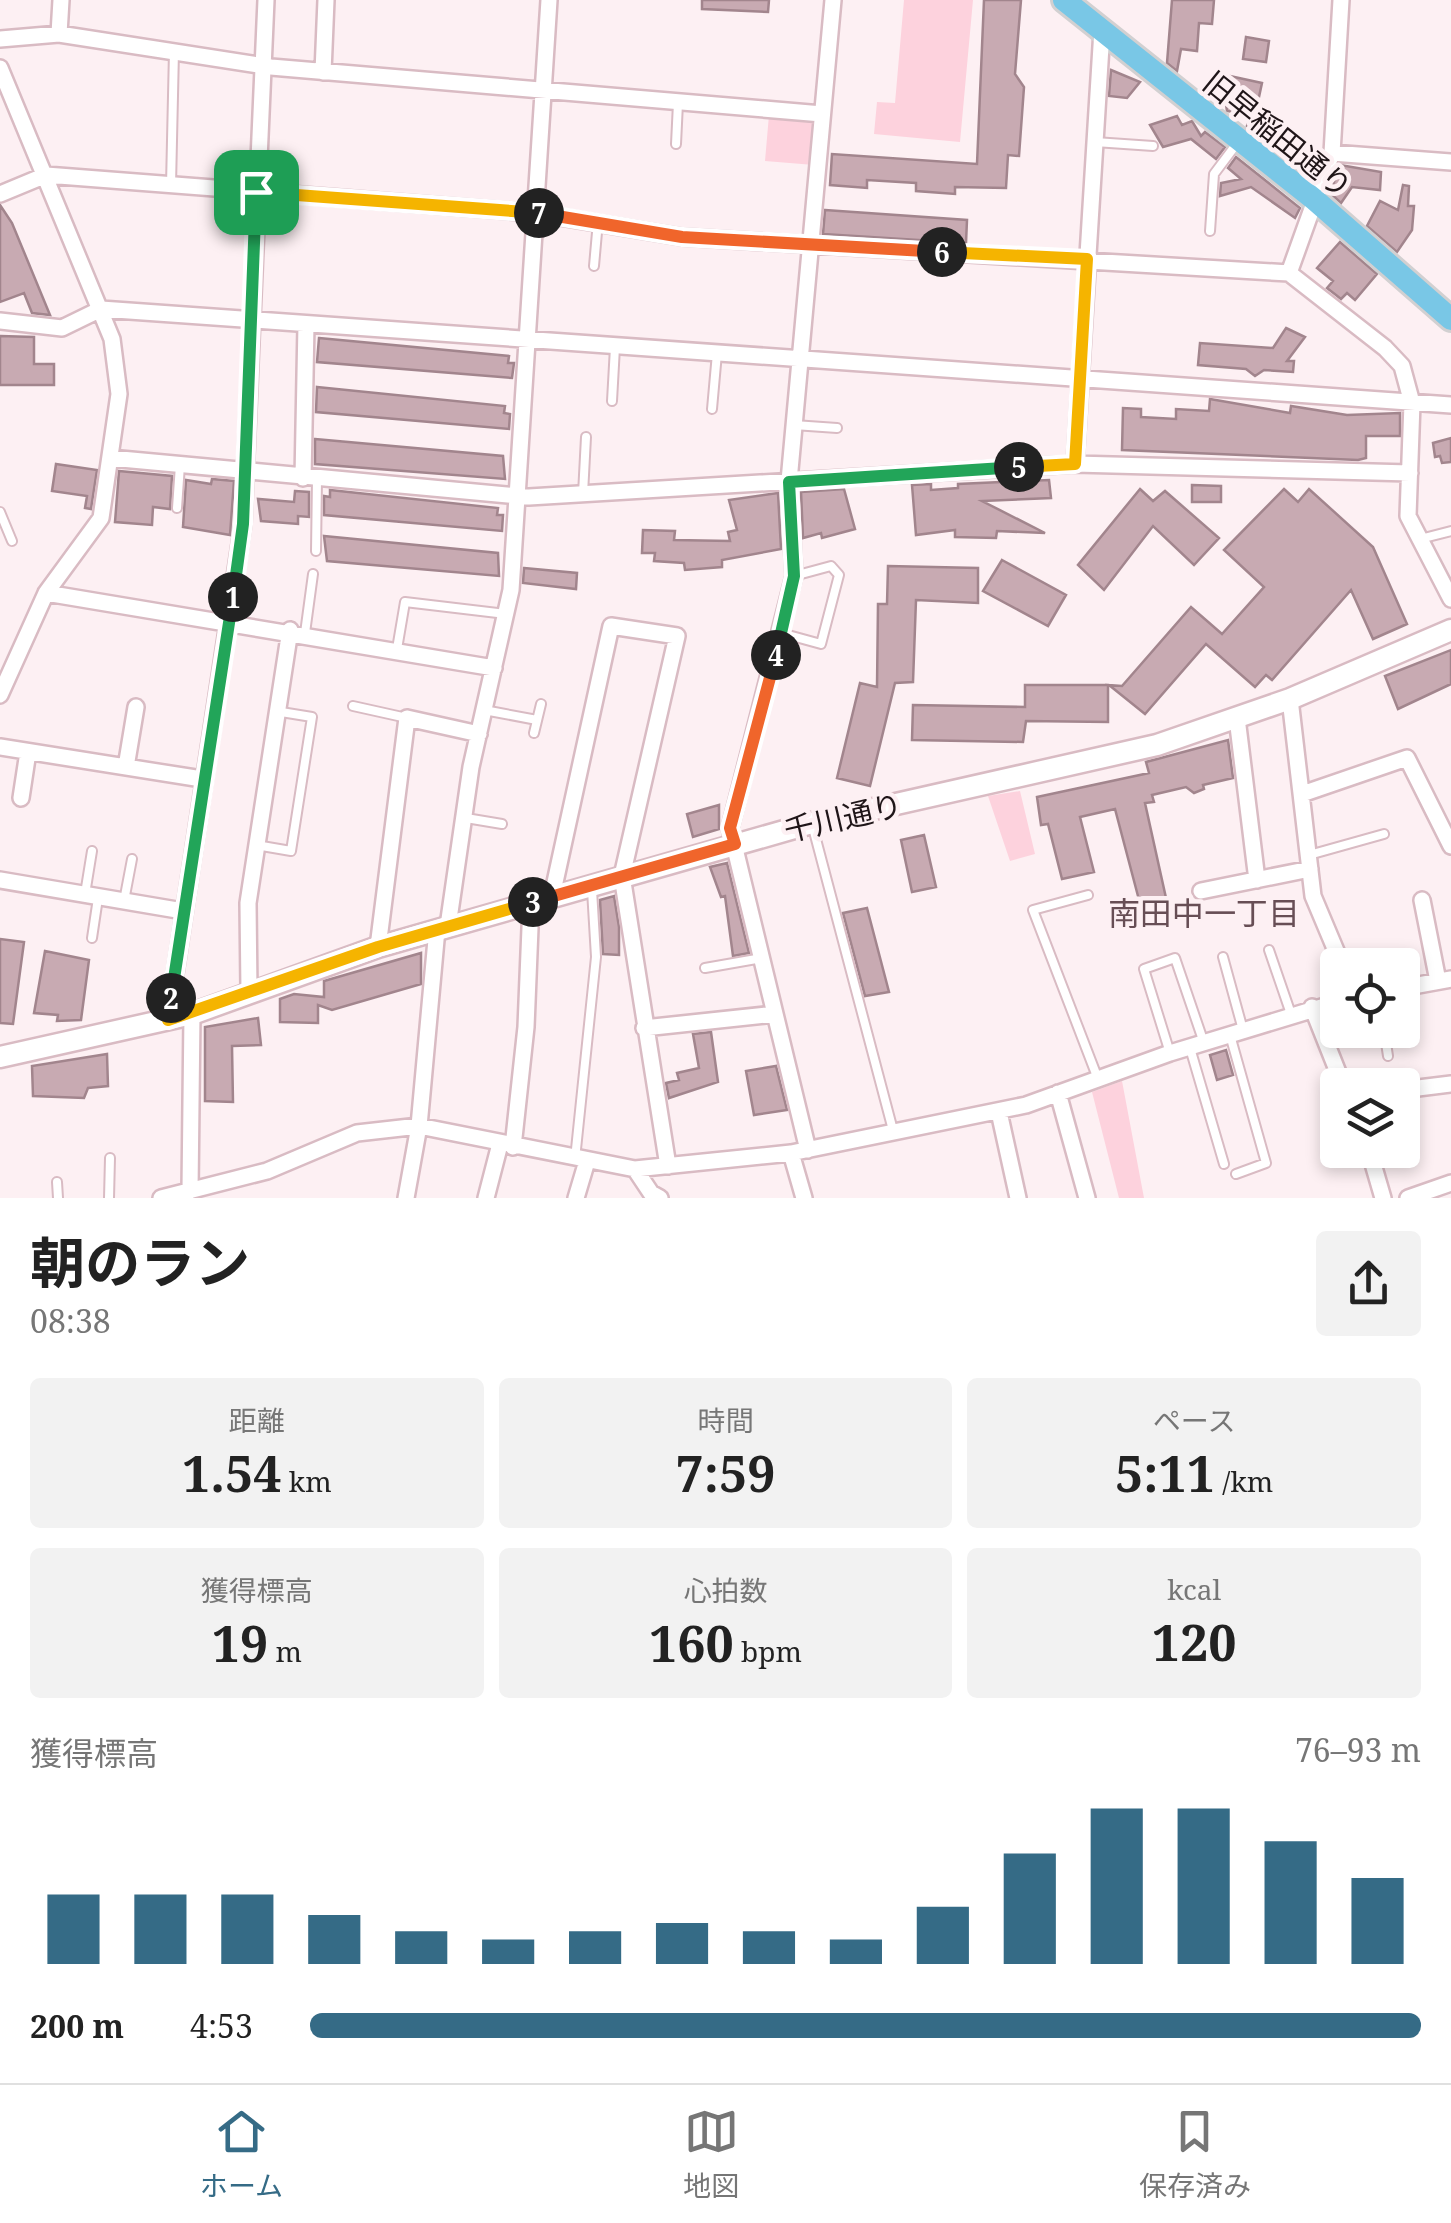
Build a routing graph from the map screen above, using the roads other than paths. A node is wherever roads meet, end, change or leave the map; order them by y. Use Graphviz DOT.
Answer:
graph roads {
  1 [pos="61,0"];
  2 [pos="266,0"];
  3 [pos="326,0"];
  4 [pos="548,0"];
  5 [pos="833,0"];
  6 [pos="1064,0"];
  7 [pos="1341,0"];
  8 [pos="1102,30"];
  9 [pos="58,34"];
  10 [pos="0,39"];
  11 [pos="174,51"];
  12 [pos="264,64"];
  13 [pos="0,68"];
  14 [pos="322,72"];
  15 [pos="543,91"];
  16 [pos="678,103"];
  17 [pos="822,114"];
  18 [pos="1096,142"];
  19 [pos="1238,142"];
  20 [pos="676,144"];
  21 [pos="1153,146"];
  22 [pos="1332,153"];
  23 [pos="1451,162"];
  24 [pos="46,175"];
  25 [pos="171,185"];
  26 [pos="256,192"];
  27 [pos="0,194"];
  28 [pos="1315,200"];
  29 [pos="535,213"];
  30 [pos="598,222"];
  31 [pos="1210,232"];
  32 [pos="811,246"];
  33 [pos="1087,259"];
  34 [pos="594,266"];
  35 [pos="1289,273"];
  36 [pos="101,309"];
  37 [pos="1451,319"];
  38 [pos="252,320"];
  39 [pos="0,321"];
  40 [pos="306,324"];
  41 [pos="526,340"];
  42 [pos="615,347"];
  43 [pos="717,353"];
  44 [pos="800,360"];
  45 [pos="1081,380"];
  46 [pos="612,401"];
  47 [pos="1412,403"];
  48 [pos="1451,404"];
  49 [pos="712,408"];
  50 [pos="794,425"];
  51 [pos="837,428"];
  52 [pos="586,437"];
  53 [pos="110,458"];
  54 [pos="1075,464"];
  55 [pos="180,465"];
  56 [pos="246,472"];
  57 [pos="1410,473"];
  58 [pos="310,478"];
  59 [pos="789,482"];
  60 [pos="583,494"];
  61 [pos="516,497"];
  62 [pos="178,508"];
  63 [pos="0,512"];
  64 [pos="1451,531"];
  65 [pos="1420,539"];
  66 [pos="12,541"];
  67 [pos="316,551"];
  68 [pos="313,574"];
  69 [pos="794,576"];
  70 [pos="46,592"];
  71 [pos="1451,599"];
  72 [pos="506,614"];
  73 [pos="229,622"];
  74 [pos="1451,630"];
  75 [pos="298,632"];
  76 [pos="781,634"];
  77 [pos="397,649"];
  78 [pos="494,668"];
  79 [pos="0,695"];
  80 [pos="1290,698"];
  81 [pos="541,704"];
  82 [pos="136,706"];
  83 [pos="353,706"];
  84 [pos="484,710"];
  85 [pos="275,711"];
  86 [pos="407,718"];
  87 [pos="1237,718"];
  88 [pos="537,720"];
  89 [pos="534,733"];
  90 [pos="479,734"];
  91 [pos="0,746"];
  92 [pos="28,752"];
  93 [pos="126,767"];
  94 [pos="202,779"];
  95 [pos="1302,794"];
  96 [pos="21,798"];
  97 [pos="466,818"];
  98 [pos="812,823"];
  99 [pos="502,824"];
  100 [pos="1384,834"];
  101 [pos="735,844"];
  102 [pos="256,846"];
  103 [pos="1451,846"];
  104 [pos="92,851"];
  105 [pos="132,859"];
  106 [pos="1309,862"];
  107 [pos="622,876"];
  108 [pos="0,880"];
  109 [pos="1257,880"];
  110 [pos="592,884"];
  111 [pos="1201,891"];
  112 [pos="1088,895"];
  113 [pos="92,896"];
  114 [pos="541,900"];
  115 [pos="1422,900"];
  116 [pos="124,901"];
  117 [pos="183,910"];
  118 [pos="443,927"];
  119 [pos="92,938"];
  120 [pos="378,947"];
  121 [pos="1335,948"];
  122 [pos="1270,950"];
  123 [pos="1223,957"];
  124 [pos="762,958"];
  125 [pos="705,968"];
  126 [pos="1445,980"];
  127 [pos="1420,985"];
  128 [pos="249,991"];
  129 [pos="1320,1005"];
  130 [pos="1312,1007"];
  131 [pos="192,1014"];
  132 [pos="775,1014"];
  133 [pos="1291,1014"];
  134 [pos="168,1020"];
  135 [pos="644,1028"];
  136 [pos="1236,1032"];
  137 [pos="1197,1045"];
  138 [pos="1387,1048"];
  139 [pos="1170,1054"];
  140 [pos="1388,1056"];
  141 [pos="0,1057"];
  142 [pos="1336,1068"];
  143 [pos="1098,1079"];
  144 [pos="1451,1084"];
  145 [pos="1420,1088"];
  146 [pos="1058,1094"];
  147 [pos="999,1112"];
  148 [pos="419,1126"];
  149 [pos="894,1134"];
  150 [pos="507,1146"];
  151 [pos="808,1150"];
  152 [pos="790,1153"];
  153 [pos="110,1158"];
  154 [pos="581,1160"];
  155 [pos="1224,1164"];
  156 [pos="668,1166"];
  157 [pos="1374,1168"];
  158 [pos="635,1169"];
  159 [pos="1236,1174"];
  160 [pos="57,1182"];
  161 [pos="1451,1183"];
  162 [pos="194,1193"];
  163 [pos="58,1198"];
  164 [pos="109,1198"];
  165 [pos="161,1198"];
  166 [pos="406,1198"];
  167 [pos="486,1198"];
  168 [pos="576,1198"];
  169 [pos="660,1198"];
  170 [pos="804,1198"];
  171 [pos="1018,1198"];
  172 [pos="1087,1198"];
  173 [pos="1383,1198"];
  174 [pos="1408,1198"];
  1 -- 9 [label="street"];
  2 -- 12 [label="street"];
  3 -- 14 [label="street"];
  4 -- 15 [label="street"];
  5 -- 17 [label="street"];
  6 -- 8 [label="main road, 旧早稲田通り"];
  7 -- 22 [label="street"];
  8 -- 18 [label="street"];
  8 -- 19 [label="main road, 旧早稲田通り"];
  9 -- 10 [label="street"];
  9 -- 11 [label="street"];
  11 -- 12 [label="street"];
  11 -- 25 [label="lane"];
  12 -- 14 [label="street"];
  12 -- 26 [label="street"];
  13 -- 24 [label="street"];
  14 -- 15 [label="street"];
  15 -- 16 [label="street"];
  15 -- 29 [label="street"];
  16 -- 17 [label="street"];
  16 -- 20 [label="lane"];
  17 -- 32 [label="street"];
  18 -- 21 [label="lane"];
  18 -- 33 [label="street"];
  19 -- 28 [label="main road, 旧早稲田通り"];
  19 -- 31 [label="lane"];
  22 -- 23 [label="street"];
  22 -- 28 [label="street"];
  24 -- 25 [label="street"];
  24 -- 27 [label="street"];
  24 -- 36 [label="street"];
  25 -- 26 [label="street"];
  26 -- 29 [label="street"];
  26 -- 38 [label="street"];
  28 -- 35 [label="street"];
  28 -- 37 [label="main road, 旧早稲田通り"];
  29 -- 30 [label="street"];
  29 -- 41 [label="street"];
  30 -- 32 [label="street"];
  30 -- 34 [label="lane"];
  32 -- 33 [label="street"];
  32 -- 44 [label="street"];
  33 -- 35 [label="street"];
  33 -- 45 [label="street"];
  35 -- 47 [label="street"];
  36 -- 38 [label="street"];
  36 -- 39 [label="street"];
  36 -- 53 [label="street"];
  38 -- 40 [label="street"];
  38 -- 56 [label="street"];
  40 -- 41 [label="street"];
  40 -- 58 [label="street"];
  41 -- 42 [label="street"];
  41 -- 61 [label="street"];
  42 -- 43 [label="street"];
  42 -- 46 [label="lane"];
  43 -- 44 [label="street"];
  43 -- 49 [label="lane"];
  44 -- 45 [label="street"];
  44 -- 50 [label="street"];
  45 -- 47 [label="street"];
  45 -- 54 [label="street"];
  47 -- 48 [label="street"];
  47 -- 57 [label="street"];
  50 -- 51 [label="lane"];
  50 -- 59 [label="street"];
  52 -- 60 [label="lane"];
  53 -- 55 [label="street"];
  53 -- 70 [label="street"];
  54 -- 57 [label="street"];
  54 -- 59 [label="street"];
  55 -- 56 [label="street"];
  55 -- 62 [label="lane"];
  56 -- 58 [label="street"];
  56 -- 73 [label="street"];
  57 -- 65 [label="street"];
  58 -- 61 [label="street"];
  58 -- 67 [label="lane"];
  59 -- 60 [label="street"];
  59 -- 69 [label="street"];
  60 -- 61 [label="street"];
  61 -- 72 [label="street"];
  63 -- 66 [label="lane"];
  64 -- 65 [label="lane"];
  65 -- 71 [label="street"];
  68 -- 75 [label="lane"];
  69 -- 76 [label="street"];
  69 -- 76 [label="lane"];
  70 -- 73 [label="street"];
  70 -- 79 [label="street"];
  72 -- 77 [label="lane"];
  72 -- 78 [label="street"];
  73 -- 75 [label="street"];
  73 -- 94 [label="street"];
  74 -- 80 [label="main road, 千川通り"];
  75 -- 77 [label="street"];
  75 -- 85 [label="street"];
  76 -- 101 [label="street"];
  77 -- 78 [label="street"];
  78 -- 84 [label="street"];
  80 -- 87 [label="main road, 千川通り"];
  80 -- 95 [label="street"];
  81 -- 88 [label="lane"];
  82 -- 93 [label="street"];
  83 -- 86 [label="lane"];
  84 -- 88 [label="lane"];
  84 -- 90 [label="street"];
  85 -- 102 [label="street"];
  85 -- 102 [label="lane"];
  86 -- 90 [label="street"];
  86 -- 120 [label="street"];
  87 -- 98 [label="main road, 千川通り"];
  87 -- 109 [label="street"];
  88 -- 89 [label="lane"];
  90 -- 97 [label="street"];
  91 -- 92 [label="street"];
  92 -- 93 [label="street"];
  92 -- 96 [label="street"];
  93 -- 94 [label="street"];
  94 -- 117 [label="street"];
  95 -- 103 [label="street"];
  95 -- 106 [label="street"];
  97 -- 99 [label="lane"];
  97 -- 118 [label="street"];
  98 -- 101 [label="main road, 千川通り"];
  98 -- 149 [label="lane"];
  100 -- 106 [label="lane"];
  101 -- 107 [label="main road, 千川通り"];
  101 -- 124 [label="street"];
  102 -- 128 [label="street"];
  104 -- 113 [label="lane"];
  105 -- 116 [label="lane"];
  106 -- 109 [label="street"];
  106 -- 121 [label="street"];
  107 -- 110 [label="main road, 千川通り"];
  107 -- 114 [label="street"];
  107 -- 135 [label="street"];
  108 -- 113 [label="street"];
  109 -- 111 [label="street"];
  110 -- 114 [label="main road, 千川通り"];
  110 -- 154 [label="lane"];
  112 -- 143 [label="lane"];
  113 -- 116 [label="street"];
  113 -- 119 [label="lane"];
  114 -- 118 [label="main road, 千川通り"];
  114 -- 150 [label="street"];
  115 -- 126 [label="street"];
  116 -- 117 [label="street"];
  117 -- 134 [label="street"];
  118 -- 120 [label="main road, 千川通り"];
  118 -- 148 [label="street"];
  120 -- 128 [label="main road, 千川通り"];
  122 -- 133 [label="lane"];
  123 -- 136 [label="lane"];
  124 -- 125 [label="lane"];
  124 -- 132 [label="street"];
  126 -- 127 [label="street"];
  128 -- 131 [label="main road, 千川通り"];
  129 -- 130 [label="street"];
  130 -- 133 [label="street"];
  130 -- 142 [label="street"];
  131 -- 134 [label="main road, 千川通り"];
  131 -- 162 [label="street"];
  132 -- 135 [label="street"];
  132 -- 151 [label="street"];
  133 -- 136 [label="street"];
  134 -- 141 [label="main road, 千川通り"];
  135 -- 156 [label="street"];
  136 -- 137 [label="street"];
  136 -- 159 [label="lane"];
  137 -- 139 [label="street"];
  137 -- 139 [label="lane"];
  137 -- 155 [label="lane"];
  138 -- 140 [label="lane"];
  139 -- 143 [label="street"];
  143 -- 146 [label="street"];
  144 -- 145 [label="street"];
  146 -- 147 [label="street"];
  146 -- 172 [label="street"];
  147 -- 149 [label="street"];
  147 -- 171 [label="street"];
  148 -- 150 [label="street"];
  148 -- 162 [label="street"];
  148 -- 166 [label="street"];
  149 -- 151 [label="street"];
  150 -- 154 [label="street"];
  150 -- 167 [label="street"];
  151 -- 152 [label="street"];
  152 -- 156 [label="street"];
  152 -- 170 [label="street"];
  153 -- 164 [label="lane"];
  154 -- 158 [label="street"];
  154 -- 168 [label="street"];
  156 -- 158 [label="street"];
  157 -- 173 [label="street"];
  158 -- 169 [label="street"];
  160 -- 163 [label="lane"];
  161 -- 174 [label="street"];
  162 -- 165 [label="street"];
}
